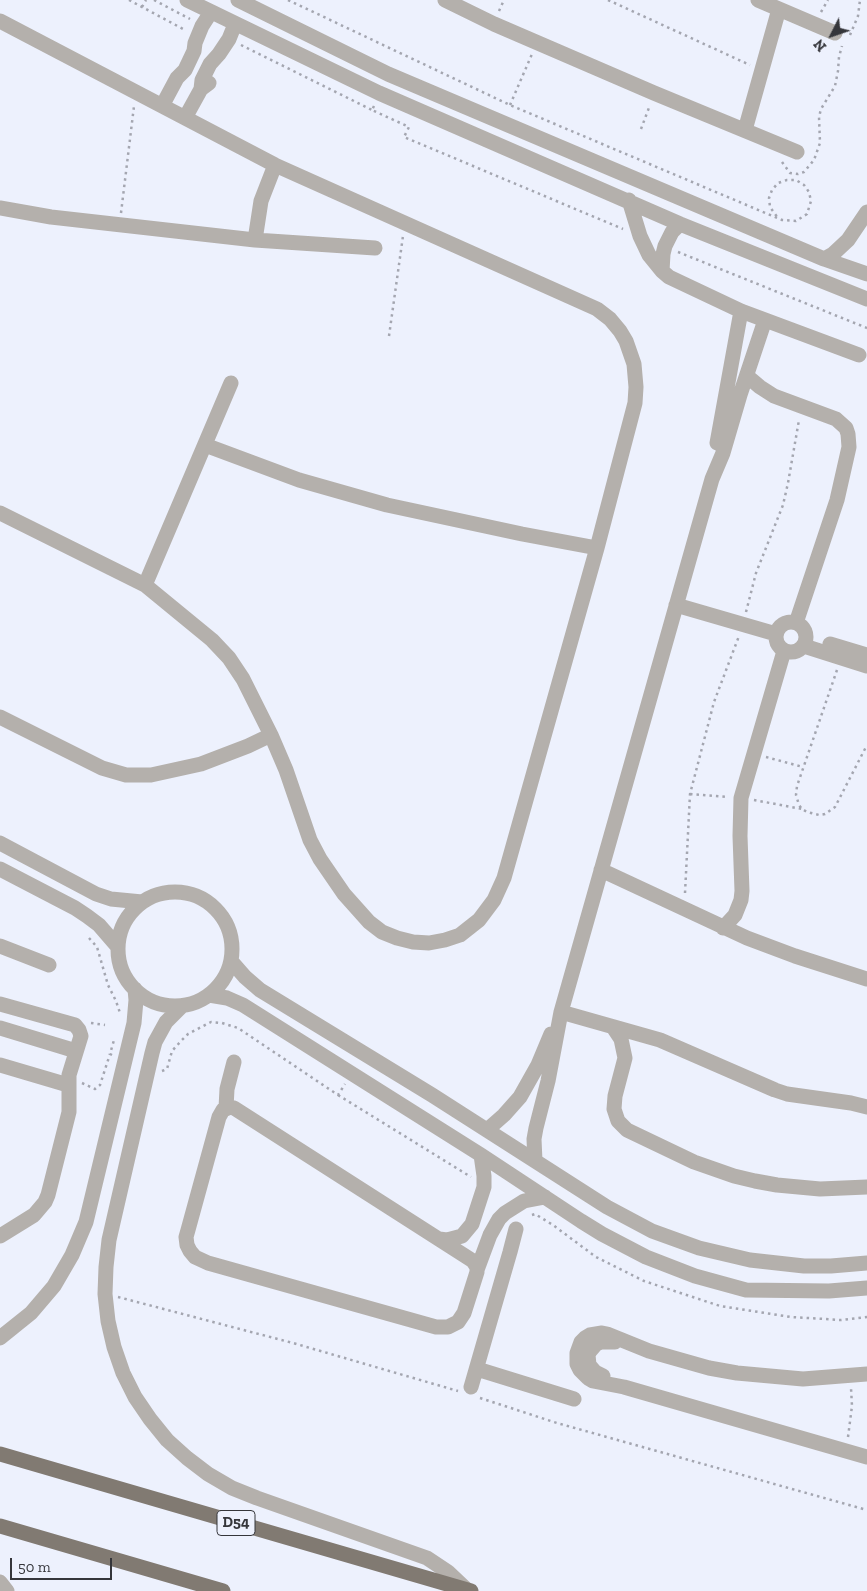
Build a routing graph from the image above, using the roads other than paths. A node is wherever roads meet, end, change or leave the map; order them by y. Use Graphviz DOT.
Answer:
graph roads {
  1 [pos="187,0"];
  2 [pos="238,0"];
  3 [pos="445,0"];
  4 [pos="758,0"];
  5 [pos="779,9"];
  6 [pos="211,12"];
  7 [pos="0,21"];
  8 [pos="235,24"];
  9 [pos="842,39"];
  10 [pos="162,106"];
  11 [pos="185,118"];
  12 [pos="745,130"];
  13 [pos="797,152"];
  14 [pos="274,165"];
  15 [pos="628,200"];
  16 [pos="0,208"];
  17 [pos="867,212"];
  18 [pos="680,224"];
  19 [pos="255,240"];
  20 [pos="375,248"];
  21 [pos="824,259"];
  22 [pos="662,271"];
  23 [pos="867,274"];
  24 [pos="867,299"];
  25 [pos="741,311"];
  26 [pos="765,320"];
  27 [pos="859,356"];
  28 [pos="747,376"];
  29 [pos="232,383"];
  30 [pos="205,445"];
  31 [pos="712,479"];
  32 [pos="0,513"];
  33 [pos="597,548"];
  34 [pos="145,586"];
  35 [pos="676,604"];
  36 [pos="796,623"];
  37 [pos="776,634"];
  38 [pos="805,641"];
  39 [pos="784,651"];
  40 [pos="867,655"];
  41 [pos="867,666"];
  42 [pos="0,717"];
  43 [pos="271,735"];
  44 [pos="0,844"];
  45 [pos="0,869"];
  46 [pos="601,870"];
  47 [pos="142,902"];
  48 [pos="723,928"];
  49 [pos="0,946"];
  50 [pos="118,947"];
  51 [pos="231,961"];
  52 [pos="49,965"];
  53 [pos="867,978"];
  54 [pos="135,989"];
  55 [pos="209,995"];
  56 [pos="0,1004"];
  57 [pos="182,1006"];
  58 [pos="561,1012"];
  59 [pos="0,1028"];
  60 [pos="613,1028"];
  61 [pos="76,1051"];
  62 [pos="234,1062"];
  63 [pos="0,1065"];
  64 [pos="68,1086"];
  65 [pos="867,1106"];
  66 [pos="226,1108"];
  67 [pos="486,1130"];
  68 [pos="481,1155"];
  69 [pos="535,1161"];
  70 [pos="867,1187"];
  71 [pos="545,1197"];
  72 [pos="516,1229"];
  73 [pos="0,1236"];
  74 [pos="462,1236"];
  75 [pos="440,1239"];
  76 [pos="486,1247"];
  77 [pos="510,1252"];
  78 [pos="867,1263"];
  79 [pos="477,1270"];
  80 [pos="867,1288"];
  81 [pos="0,1338"];
  82 [pos="477,1369"];
  83 [pos="867,1374"];
  84 [pos="469,1392"];
  85 [pos="574,1398"];
  86 [pos="0,1454"];
  87 [pos="867,1457"];
  88 [pos="0,1526"];
  89 [pos="0,1582"];
  90 [pos="469,1590"];
  91 [pos="8,1591"];
  92 [pos="223,1591"];
  1 -- 6 [label="street"];
  2 -- 21 [label="street"];
  3 -- 12 [label="street"];
  4 -- 5 [label="street"];
  5 -- 9 [label="street"];
  5 -- 12 [label="street"];
  6 -- 8 [label="street"];
  6 -- 10 [label="street"];
  7 -- 10 [label="street"];
  8 -- 11 [label="street"];
  8 -- 15 [label="street"];
  10 -- 11 [label="street"];
  11 -- 14 [label="street"];
  12 -- 13 [label="street"];
  14 -- 19 [label="street"];
  14 -- 33 [label="street"];
  15 -- 18 [label="street"];
  15 -- 22 [label="street"];
  16 -- 19 [label="street"];
  17 -- 21 [label="street"];
  18 -- 22 [label="street"];
  18 -- 24 [label="street"];
  19 -- 20 [label="street"];
  21 -- 23 [label="street"];
  22 -- 25 [label="street"];
  25 -- 26 [label="street"];
  25 -- 31 [label="street"];
  26 -- 27 [label="street"];
  26 -- 28 [label="street"];
  28 -- 31 [label="street"];
  28 -- 36 [label="street"];
  29 -- 30 [label="street"];
  30 -- 33 [label="street"];
  30 -- 34 [label="street"];
  31 -- 35 [label="street"];
  32 -- 34 [label="street"];
  33 -- 43 [label="street"];
  34 -- 43 [label="street"];
  35 -- 37 [label="street"];
  35 -- 46 [label="street"];
  36 -- 37 [label="street"];
  36 -- 38 [label="street"];
  37 -- 39 [label="street"];
  38 -- 39 [label="street"];
  38 -- 40 [label="street"];
  38 -- 41 [label="street"];
  39 -- 48 [label="street"];
  42 -- 43 [label="street"];
  44 -- 47 [label="street"];
  45 -- 50 [label="street"];
  46 -- 48 [label="street"];
  46 -- 58 [label="street"];
  47 -- 50 [label="street"];
  47 -- 51 [label="street"];
  48 -- 53 [label="street"];
  49 -- 52 [label="street"];
  50 -- 54 [label="street"];
  51 -- 55 [label="street"];
  51 -- 67 [label="street"];
  54 -- 57 [label="street"];
  54 -- 81 [label="street"];
  55 -- 57 [label="street"];
  55 -- 68 [label="street"];
  56 -- 61 [label="street"];
  57 -- 90 [label="street"];
  58 -- 60 [label="street"];
  58 -- 67 [label="street"];
  58 -- 69 [label="street"];
  59 -- 61 [label="street"];
  60 -- 65 [label="street"];
  60 -- 70 [label="street"];
  61 -- 64 [label="street"];
  62 -- 66 [label="street"];
  63 -- 64 [label="street"];
  64 -- 73 [label="street"];
  66 -- 75 [label="street"];
  66 -- 79 [label="street"];
  67 -- 69 [label="street"];
  68 -- 71 [label="street"];
  68 -- 74 [label="street"];
  69 -- 78 [label="street"];
  71 -- 76 [label="street"];
  71 -- 80 [label="street"];
  72 -- 77 [label="street"];
  74 -- 75 [label="street"];
  74 -- 76 [label="street"];
  75 -- 79 [label="street"];
  76 -- 77 [label="street"];
  76 -- 79 [label="street"];
  77 -- 82 [label="street"];
  82 -- 84 [label="street"];
  82 -- 85 [label="street"];
  83 -- 87 [label="street"];
  86 -- 90 [label="main road, D54"];
  88 -- 92 [label="main road"];
  89 -- 91 [label="street"];
}
